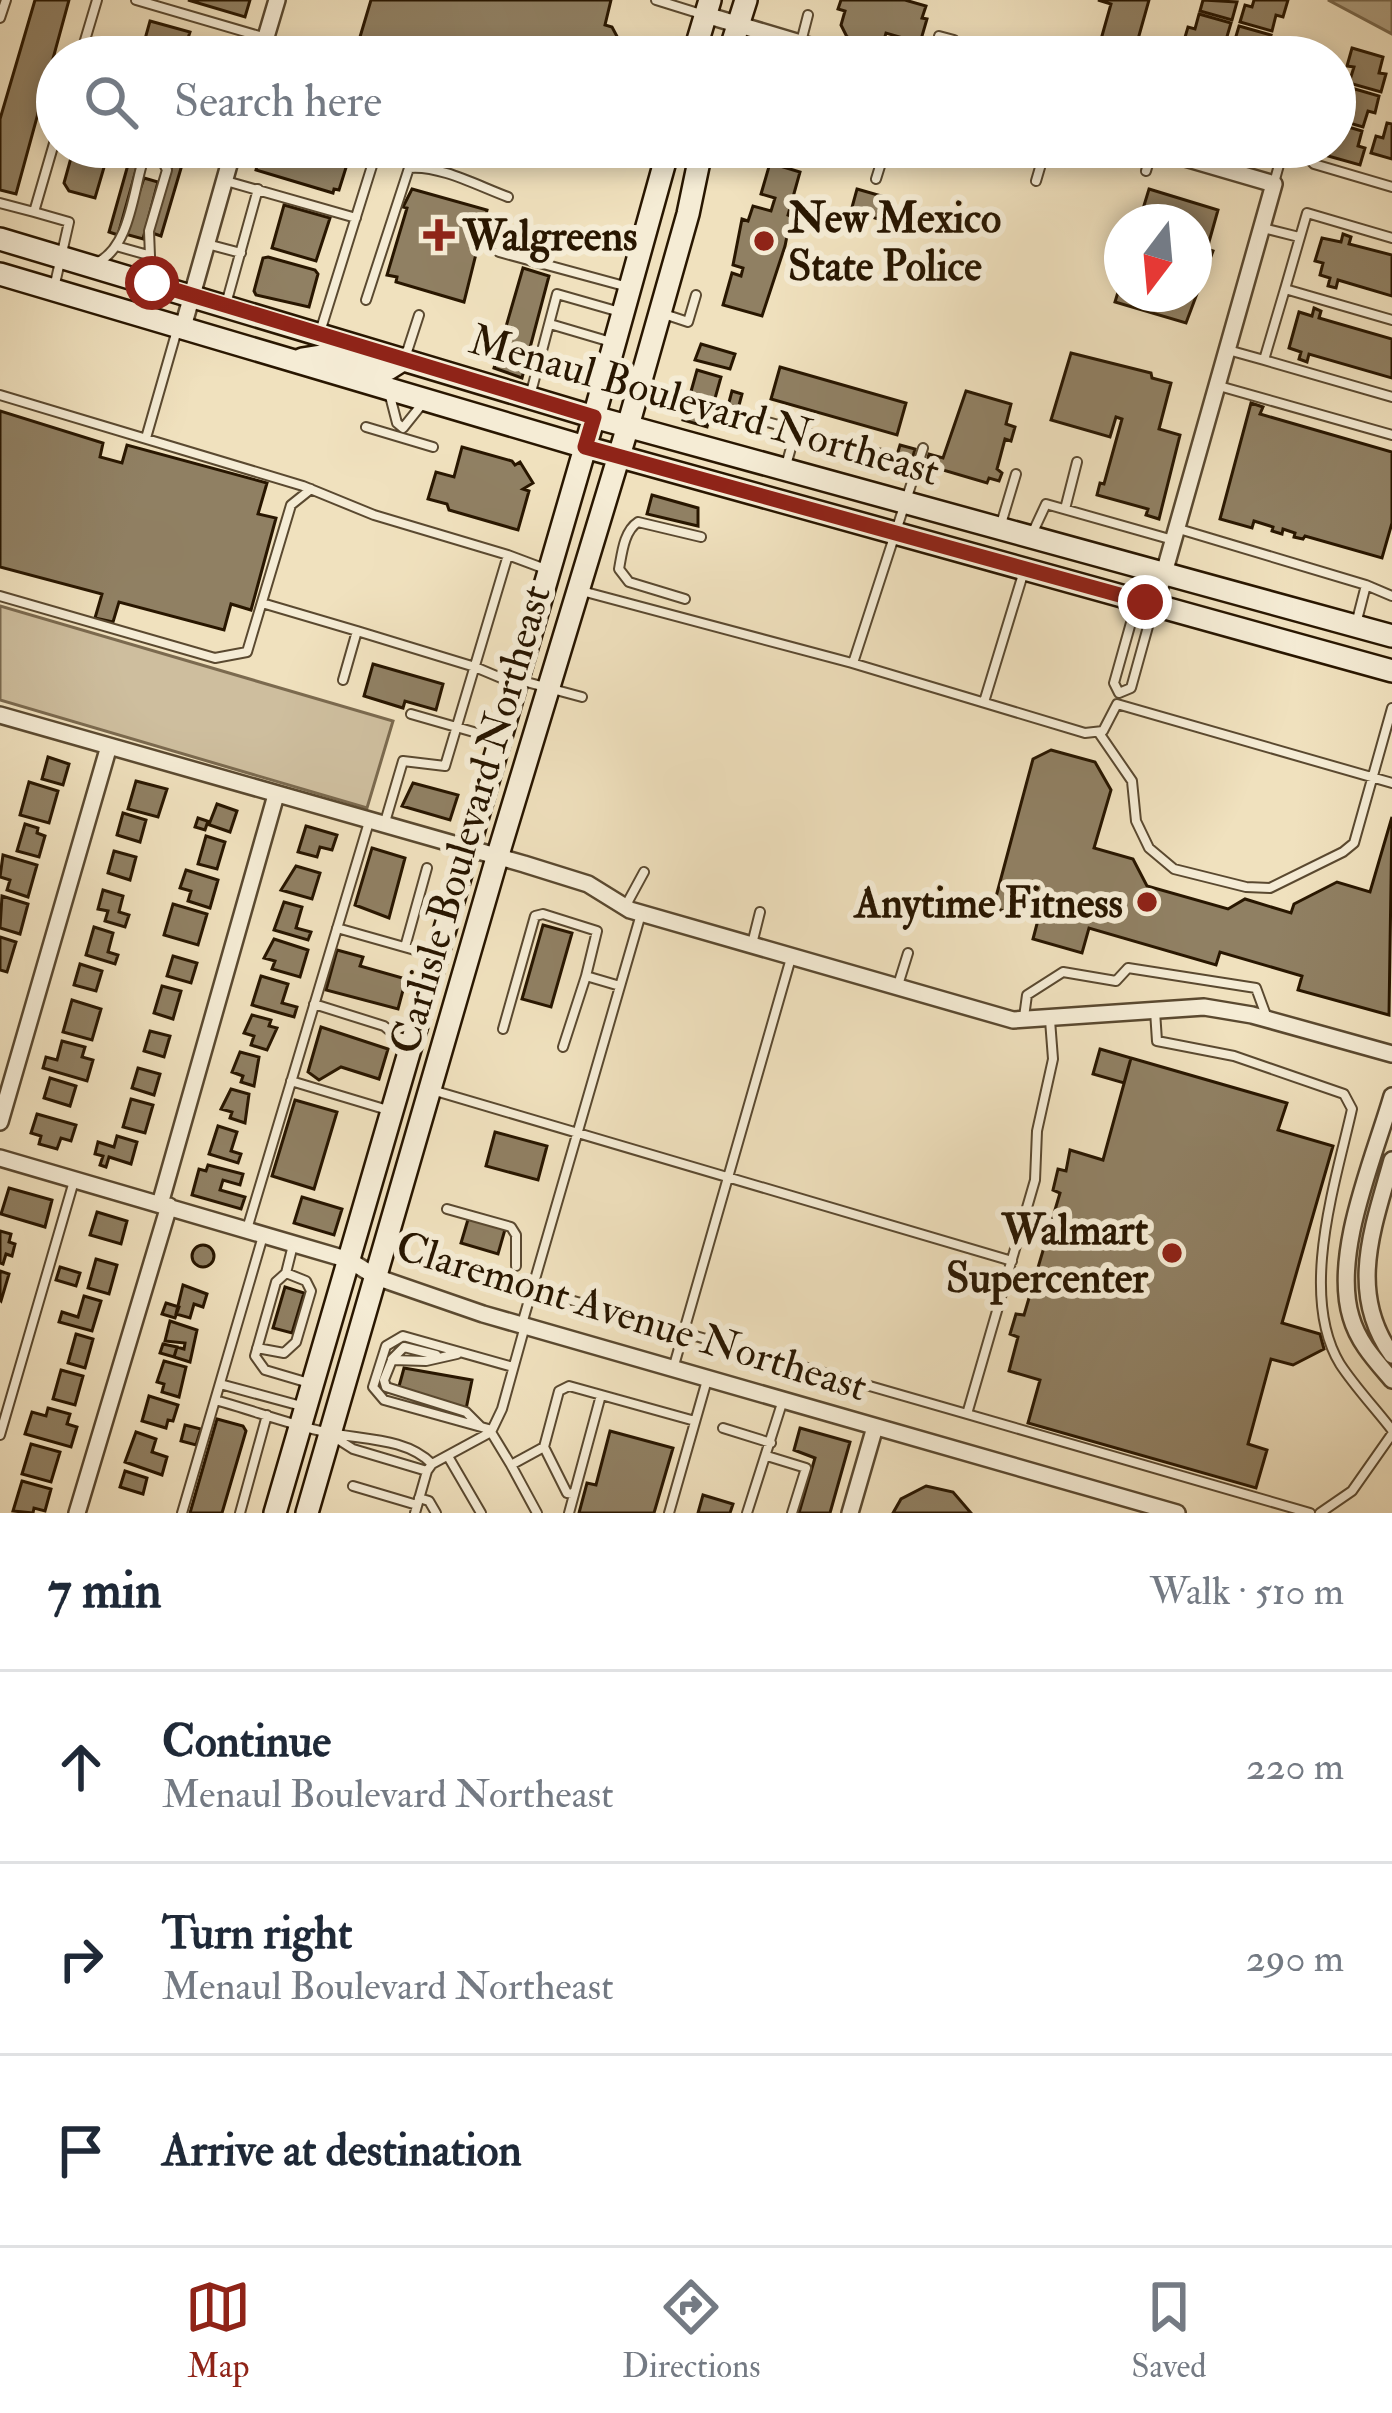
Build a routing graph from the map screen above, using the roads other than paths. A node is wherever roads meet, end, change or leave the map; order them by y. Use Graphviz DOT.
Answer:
graph roads {
  1 [pos="6,0"];
  2 [pos="97,0"];
  3 [pos="136,0"];
  4 [pos="277,0"];
  5 [pos="656,0"];
  6 [pos="746,0"];
  7 [pos="708,8"];
  8 [pos="808,15"];
  9 [pos="0,18"];
  10 [pos="737,25"];
  11 [pos="773,35"];
  12 [pos="86,36"];
  13 [pos="259,36"];
  14 [pos="267,36"];
  15 [pos="734,36"];
  16 [pos="776,36"];
  17 [pos="803,36"];
  18 [pos="47,168"];
  19 [pos="141,168"];
  20 [pos="166,168"];
  21 [pos="229,168"];
  22 [pos="371,168"];
  23 [pos="409,168"];
  24 [pos="413,168"];
  25 [pos="662,168"];
  26 [pos="697,168"];
  27 [pos="879,168"];
  28 [pos="1040,168"];
  29 [pos="1147,168"];
  30 [pos="1221,168"];
  31 [pos="1278,168"];
  32 [pos="1328,168"];
  33 [pos="1146,171"];
  34 [pos="876,179"];
  35 [pos="225,180"];
  36 [pos="1036,181"];
  37 [pos="1274,184"];
  38 [pos="1392,187"];
  39 [pos="258,189"];
  40 [pos="508,197"];
  41 [pos="0,203"];
  42 [pos="34,212"];
  43 [pos="356,218"];
  44 [pos="1262,227"];
  45 [pos="1299,237"];
  46 [pos="0,238"];
  47 [pos="1392,238"];
  48 [pos="207,244"];
  49 [pos="116,246"];
  50 [pos="499,252"];
  51 [pos="241,253"];
  52 [pos="148,255"];
  53 [pos="61,256"];
  54 [pos="91,265"];
  55 [pos="0,274"];
  56 [pos="152,283"];
  57 [pos="630,287"];
  58 [pos="1285,289"];
  59 [pos="54,290"];
  60 [pos="192,295"];
  61 [pos="696,295"];
  62 [pos="366,300"];
  63 [pos="226,305"];
  64 [pos="623,313"];
  65 [pos="660,313"];
  66 [pos="418,315"];
  67 [pos="1392,320"];
  68 [pos="550,324"];
  69 [pos="180,327"];
  70 [pos="320,333"];
  71 [pos="615,343"];
  72 [pos="1228,350"];
  73 [pos="540,358"];
  74 [pos="404,359"];
  75 [pos="1264,360"];
  76 [pos="296,361"];
  77 [pos="605,377"];
  78 [pos="1218,386"];
  79 [pos="388,388"];
  80 [pos="0,395"];
  81 [pos="529,397"];
  82 [pos="1392,397"];
  83 [pos="425,400"];
  84 [pos="594,417"];
  85 [pos="757,419"];
  86 [pos="628,426"];
  87 [pos="366,428"];
  88 [pos="796,430"];
  89 [pos="399,431"];
  90 [pos="1392,436"];
  91 [pos="146,438"];
  92 [pos="433,447"];
  93 [pos="585,447"];
  94 [pos="923,448"];
  95 [pos="885,455"];
  96 [pos="618,457"];
  97 [pos="1077,462"];
  98 [pos="785,469"];
  99 [pos="1016,474"];
  100 [pos="311,489"];
  101 [pos="907,502"];
  102 [pos="1064,509"];
  103 [pos="1000,527"];
  104 [pos="894,532"];
  105 [pos="1176,534"];
  106 [pos="1031,536"];
  107 [pos="701,537"];
  108 [pos="508,555"];
  109 [pos="1025,569"];
  110 [pos="549,571"];
  111 [pos="1165,573"];
  112 [pos="1366,584"];
  113 [pos="578,590"];
  114 [pos="0,596"];
  115 [pos="1392,596"];
  116 [pos="686,598"];
  117 [pos="262,603"];
  118 [pos="1148,607"];
  119 [pos="1355,625"];
  120 [pos="357,631"];
  121 [pos="1392,635"];
  122 [pos="853,663"];
  123 [pos="475,667"];
  124 [pos="1392,670"];
  125 [pos="343,680"];
  126 [pos="517,682"];
  127 [pos="548,688"];
  128 [pos="582,698"];
  129 [pos="1118,698"];
  130 [pos="984,702"];
  131 [pos="1392,708"];
  132 [pos="0,714"];
  133 [pos="411,714"];
  134 [pos="459,727"];
  135 [pos="1100,733"];
  136 [pos="500,740"];
  137 [pos="109,746"];
  138 [pos="1372,777"];
  139 [pos="1392,783"];
  140 [pos="276,795"];
  141 [pos="376,824"];
  142 [pos="468,850"];
  143 [pos="496,858"];
  144 [pos="427,868"];
  145 [pos="644,872"];
  146 [pos="624,908"];
  147 [pos="760,912"];
  148 [pos="641,914"];
  149 [pos="337,928"];
  150 [pos="752,945"];
  151 [pos="405,947"];
  152 [pos="908,953"];
  153 [pos="792,956"];
  154 [pos="437,957"];
  155 [pos="586,976"];
  156 [pos="620,986"];
  157 [pos="898,986"];
  158 [pos="314,1004"];
  159 [pos="1155,1008"];
  160 [pos="1024,1019"];
  161 [pos="1050,1019"];
  162 [pos="1267,1019"];
  163 [pos="503,1029"];
  164 [pos="413,1040"];
  165 [pos="563,1047"];
  166 [pos="1392,1054"];
  167 [pos="291,1081"];
  168 [pos="430,1089"];
  169 [pos="1392,1096"];
  170 [pos="392,1112"];
  171 [pos="0,1122"];
  172 [pos="577,1134"];
  173 [pos="0,1158"];
  174 [pos="1392,1160"];
  175 [pos="728,1177"];
  176 [pos="75,1179"];
  177 [pos="164,1205"];
  178 [pos="447,1209"];
  179 [pos="1366,1219"];
  180 [pos="255,1232"];
  181 [pos="293,1243"];
  182 [pos="350,1260"];
  183 [pos="1012,1261"];
  184 [pos="516,1266"];
  185 [pos="286,1273"];
  186 [pos="376,1277"];
  187 [pos="532,1288"];
  188 [pos="523,1326"];
  189 [pos="684,1331"];
  190 [pos="257,1348"];
  191 [pos="465,1353"];
  192 [pos="1392,1355"];
  193 [pos="514,1367"];
  194 [pos="673,1369"];
  195 [pos="707,1378"];
  196 [pos="1392,1379"];
  197 [pos="220,1384"];
  198 [pos="313,1384"];
  199 [pos="602,1395"];
  200 [pos="215,1400"];
  201 [pos="783,1400"];
  202 [pos="967,1414"];
  203 [pos="267,1415"];
  204 [pos="303,1416"];
  205 [pos="695,1421"];
  206 [pos="875,1427"];
  207 [pos="723,1428"];
  208 [pos="488,1430"];
  209 [pos="1392,1432"];
  210 [pos="330,1434"];
  211 [pos="0,1435"];
  212 [pos="771,1442"];
  213 [pos="544,1447"];
  214 [pos="767,1456"];
  215 [pos="449,1458"];
  216 [pos="511,1466"];
  217 [pos="430,1467"];
  218 [pos="353,1486"];
  219 [pos="574,1495"];
  220 [pos="417,1505"];
  221 [pos="77,1513"];
  222 [pos="182,1513"];
  223 [pos="240,1513"];
  224 [pos="275,1513"];
  225 [pos="307,1513"];
  226 [pos="436,1513"];
  227 [pos="481,1513"];
  228 [pos="537,1513"];
  229 [pos="569,1513"];
  230 [pos="669,1513"];
  231 [pos="747,1513"];
  232 [pos="792,1513"];
  233 [pos="850,1513"];
  234 [pos="1177,1513"];
  235 [pos="1310,1513"];
  236 [pos="1320,1513"];
  1 -- 9 [label="lane"];
  2 -- 12 [label="lane"];
  3 -- 13 [label="lane"];
  4 -- 14 [label="street"];
  5 -- 7 [label="lane"];
  6 -- 10 [label="main road"];
  7 -- 10 [label="street"];
  8 -- 17 [label="lane"];
  10 -- 11 [label="street"];
  10 -- 15 [label="main road"];
  11 -- 16 [label="street"];
  18 -- 42 [label="lane"];
  19 -- 49 [label="lane"];
  20 -- 52 [label="lane"];
  21 -- 35 [label="street"];
  22 -- 43 [label="lane"];
  23 -- 62 [label="lane"];
  24 -- 40 [label="lane"];
  25 -- 57 [label="main road, Carlisle Boulevard Northeast"];
  26 -- 65 [label="main road, Carlisle Boulevard Northeast"];
  27 -- 34 [label="lane"];
  28 -- 36 [label="lane"];
  29 -- 33 [label="lane"];
  30 -- 37 [label="street"];
  31 -- 37 [label="lane"];
  32 -- 38 [label="lane"];
  35 -- 39 [label="lane"];
  35 -- 48 [label="street"];
  37 -- 44 [label="street"];
  39 -- 43 [label="lane"];
  39 -- 51 [label="lane"];
  41 -- 42 [label="lane"];
  42 -- 53 [label="lane"];
  43 -- 70 [label="lane"];
  44 -- 45 [label="lane"];
  44 -- 72 [label="street"];
  45 -- 47 [label="lane"];
  45 -- 58 [label="lane"];
  46 -- 53 [label="main road, Menaul Boulevard Northeast"];
  48 -- 51 [label="lane"];
  48 -- 60 [label="street"];
  49 -- 52 [label="lane"];
  49 -- 54 [label="lane"];
  50 -- 57 [label="lane"];
  51 -- 63 [label="lane"];
  52 -- 56 [label="lane"];
  53 -- 54 [label="main road, Menaul Boulevard Northeast"];
  53 -- 59 [label="lane"];
  54 -- 56 [label="main road, Menaul Boulevard Northeast"];
  55 -- 59 [label="main road, Menaul Boulevard Northeast"];
  56 -- 60 [label="main road, Menaul Boulevard Northeast"];
  57 -- 64 [label="main road, Carlisle Boulevard Northeast"];
  58 -- 67 [label="lane"];
  58 -- 75 [label="lane"];
  59 -- 69 [label="main road, Menaul Boulevard Northeast"];
  60 -- 63 [label="main road, Menaul Boulevard Northeast"];
  60 -- 69 [label="street"];
  61 -- 65 [label="lane"];
  63 -- 70 [label="main road, Menaul Boulevard Northeast"];
  64 -- 68 [label="lane"];
  64 -- 71 [label="main road, Carlisle Boulevard Northeast"];
  65 -- 86 [label="main road, Carlisle Boulevard Northeast"];
  66 -- 74 [label="lane"];
  68 -- 71 [label="lane"];
  68 -- 73 [label="lane"];
  69 -- 76 [label="main road, Menaul Boulevard Northeast"];
  69 -- 91 [label="lane"];
  70 -- 74 [label="main road, Menaul Boulevard Northeast"];
  71 -- 77 [label="main road, Carlisle Boulevard Northeast"];
  72 -- 75 [label="lane"];
  72 -- 78 [label="street"];
  73 -- 77 [label="lane"];
  73 -- 81 [label="lane"];
  74 -- 76 [label="main road"];
  74 -- 81 [label="main road, Menaul Boulevard Northeast"];
  75 -- 82 [label="lane"];
  76 -- 79 [label="main road, Menaul Boulevard Northeast"];
  77 -- 84 [label="main road, Carlisle Boulevard Northeast"];
  78 -- 90 [label="lane"];
  78 -- 105 [label="street"];
  79 -- 83 [label="main road, Menaul Boulevard Northeast"];
  79 -- 89 [label="lane"];
  80 -- 91 [label="lane"];
  81 -- 84 [label="main road, Menaul Boulevard Northeast"];
  83 -- 89 [label="lane"];
  83 -- 93 [label="main road, Menaul Boulevard Northeast"];
  84 -- 86 [label="main road, Menaul Boulevard Northeast"];
  84 -- 93 [label="main road, Carlisle Boulevard Northeast"];
  85 -- 88 [label="lane"];
  86 -- 96 [label="main road, Carlisle Boulevard Northeast"];
  86 -- 98 [label="main road, Menaul Boulevard Northeast"];
  87 -- 89 [label="lane"];
  88 -- 95 [label="lane"];
  88 -- 98 [label="lane"];
  89 -- 92 [label="lane"];
  91 -- 100 [label="lane"];
  93 -- 96 [label="main road, Menaul Boulevard Northeast"];
  93 -- 110 [label="main road, Carlisle Boulevard Northeast"];
  94 -- 101 [label="lane"];
  96 -- 104 [label="main road, Menaul Boulevard Northeast"];
  96 -- 113 [label="main road, Carlisle Boulevard Northeast"];
  97 -- 102 [label="lane"];
  98 -- 101 [label="main road, Menaul Boulevard Northeast"];
  99 -- 103 [label="lane"];
  100 -- 108 [label="lane"];
  100 -- 117 [label="lane"];
  101 -- 103 [label="main road, Menaul Boulevard Northeast"];
  101 -- 104 [label="lane"];
  102 -- 105 [label="lane"];
  102 -- 106 [label="lane"];
  103 -- 106 [label="main road, Menaul Boulevard Northeast"];
  104 -- 109 [label="main road, Menaul Boulevard Northeast"];
  104 -- 122 [label="lane"];
  105 -- 111 [label="street"];
  105 -- 112 [label="lane"];
  106 -- 111 [label="main road, Menaul Boulevard Northeast"];
  107 -- 116 [label="lane"];
  108 -- 110 [label="lane"];
  108 -- 123 [label="lane"];
  109 -- 118 [label="main road, Menaul Boulevard Northeast"];
  109 -- 130 [label="lane"];
  110 -- 126 [label="main road, Carlisle Boulevard Northeast"];
  111 -- 118 [label="street"];
  111 -- 119 [label="main road, Menaul Boulevard Northeast"];
  112 -- 115 [label="lane"];
  112 -- 119 [label="lane"];
  113 -- 122 [label="lane"];
  113 -- 127 [label="main road, Carlisle Boulevard Northeast"];
  114 -- 117 [label="lane"];
  117 -- 120 [label="lane"];
  118 -- 124 [label="main road, Menaul Boulevard Northeast"];
  118 -- 129 [label="lane"];
  118 -- 129 [label="lane"];
  119 -- 121 [label="main road, Menaul Boulevard Northeast"];
  120 -- 123 [label="lane"];
  120 -- 125 [label="lane"];
  122 -- 130 [label="lane"];
  123 -- 126 [label="lane"];
  123 -- 134 [label="lane"];
  126 -- 127 [label="lane"];
  126 -- 136 [label="main road, Carlisle Boulevard Northeast"];
  127 -- 128 [label="lane"];
  127 -- 143 [label="main road, Carlisle Boulevard Northeast"];
  129 -- 135 [label="lane"];
  129 -- 138 [label="lane"];
  130 -- 135 [label="lane"];
  131 -- 138 [label="lane"];
  132 -- 137 [label="street"];
  133 -- 134 [label="lane"];
  134 -- 136 [label="lane"];
  134 -- 141 [label="lane"];
  135 -- 138 [label="lane"];
  136 -- 142 [label="main road, Carlisle Boulevard Northeast"];
  137 -- 140 [label="street"];
  137 -- 171 [label="street"];
  138 -- 139 [label="lane"];
  140 -- 141 [label="street"];
  140 -- 177 [label="street"];
  141 -- 142 [label="street"];
  141 -- 149 [label="lane"];
  142 -- 143 [label="street"];
  142 -- 154 [label="main road, Carlisle Boulevard Northeast"];
  143 -- 146 [label="street"];
  143 -- 168 [label="main road, Carlisle Boulevard Northeast"];
  144 -- 151 [label="lane"];
  145 -- 146 [label="lane"];
  146 -- 148 [label="street"];
  147 -- 150 [label="lane"];
  148 -- 150 [label="street"];
  148 -- 156 [label="lane"];
  149 -- 151 [label="lane"];
  149 -- 158 [label="lane"];
  150 -- 153 [label="street"];
  151 -- 154 [label="lane"];
  152 -- 157 [label="lane"];
  153 -- 157 [label="street"];
  153 -- 175 [label="lane"];
  154 -- 164 [label="main road, Carlisle Boulevard Northeast"];
  154 -- 168 [label="main road"];
  155 -- 156 [label="lane"];
  155 -- 163 [label="lane"];
  155 -- 165 [label="lane"];
  156 -- 172 [label="lane"];
  157 -- 160 [label="street"];
  158 -- 164 [label="lane"];
  158 -- 167 [label="lane"];
  159 -- 161 [label="street"];
  159 -- 162 [label="street"];
  159 -- 209 [label="lane"];
  160 -- 161 [label="street"];
  160 -- 162 [label="lane"];
  161 -- 183 [label="lane"];
  162 -- 166 [label="street"];
  164 -- 170 [label="main road, Carlisle Boulevard Northeast"];
  167 -- 170 [label="lane"];
  167 -- 180 [label="lane"];
  168 -- 172 [label="lane"];
  168 -- 186 [label="main road, Carlisle Boulevard Northeast"];
  169 -- 179 [label="street"];
  170 -- 182 [label="main road, Carlisle Boulevard Northeast"];
  172 -- 175 [label="lane"];
  172 -- 187 [label="lane"];
  173 -- 176 [label="street, Claremont Avenue Northeast"];
  174 -- 179 [label="street"];
  175 -- 183 [label="lane"];
  175 -- 189 [label="lane"];
  176 -- 177 [label="street, Claremont Avenue Northeast"];
  176 -- 211 [label="lane"];
  177 -- 180 [label="street, Claremont Avenue Northeast"];
  177 -- 221 [label="street"];
  178 -- 184 [label="lane"];
  179 -- 192 [label="street"];
  179 -- 196 [label="street"];
  180 -- 181 [label="street, Claremont Avenue Northeast"];
  180 -- 197 [label="lane"];
  181 -- 182 [label="street, Claremont Avenue Northeast"];
  181 -- 185 [label="lane"];
  182 -- 186 [label="street, Claremont Avenue Northeast"];
  182 -- 198 [label="main road, Carlisle Boulevard Northeast"];
  183 -- 202 [label="lane"];
  185 -- 190 [label="lane"];
  185 -- 190 [label="lane"];
  186 -- 188 [label="street, Claremont Avenue Northeast"];
  186 -- 210 [label="main road, Carlisle Boulevard Northeast"];
  187 -- 188 [label="lane"];
  187 -- 189 [label="lane"];
  188 -- 193 [label="lane"];
  188 -- 194 [label="street, Claremont Avenue Northeast"];
  189 -- 194 [label="lane"];
  189 -- 202 [label="lane"];
  190 -- 198 [label="lane"];
  191 -- 193 [label="lane"];
  191 -- 208 [label="lane"];
  191 -- 208 [label="lane"];
  193 -- 208 [label="lane"];
  194 -- 195 [label="street, Claremont Avenue Northeast"];
  195 -- 201 [label="street, Claremont Avenue Northeast"];
  195 -- 205 [label="lane"];
  197 -- 200 [label="lane"];
  197 -- 204 [label="lane"];
  198 -- 204 [label="main road, Carlisle Boulevard Northeast"];
  199 -- 205 [label="lane"];
  199 -- 213 [label="lane"];
  199 -- 219 [label="lane"];
  200 -- 203 [label="lane"];
  200 -- 222 [label="lane"];
  201 -- 206 [label="street, Claremont Avenue Northeast"];
  201 -- 212 [label="lane"];
  202 -- 235 [label="lane"];
  203 -- 204 [label="lane"];
  203 -- 223 [label="lane"];
  204 -- 210 [label="lane"];
  204 -- 224 [label="main road, Carlisle Boulevard Northeast"];
  205 -- 230 [label="lane"];
  206 -- 233 [label="street"];
  206 -- 234 [label="street, Claremont Avenue Northeast"];
  207 -- 212 [label="lane"];
  208 -- 215 [label="lane"];
  208 -- 216 [label="lane"];
  209 -- 236 [label="lane"];
  210 -- 217 [label="lane"];
  210 -- 217 [label="lane"];
  210 -- 225 [label="main road, Carlisle Boulevard Northeast"];
  212 -- 214 [label="lane"];
  213 -- 216 [label="lane"];
  213 -- 219 [label="lane"];
  214 -- 231 [label="lane"];
  214 -- 232 [label="lane"];
  215 -- 217 [label="lane"];
  215 -- 227 [label="lane"];
  216 -- 228 [label="lane"];
  217 -- 220 [label="lane"];
  218 -- 220 [label="lane"];
  219 -- 229 [label="lane"];
  220 -- 226 [label="lane"];
}
